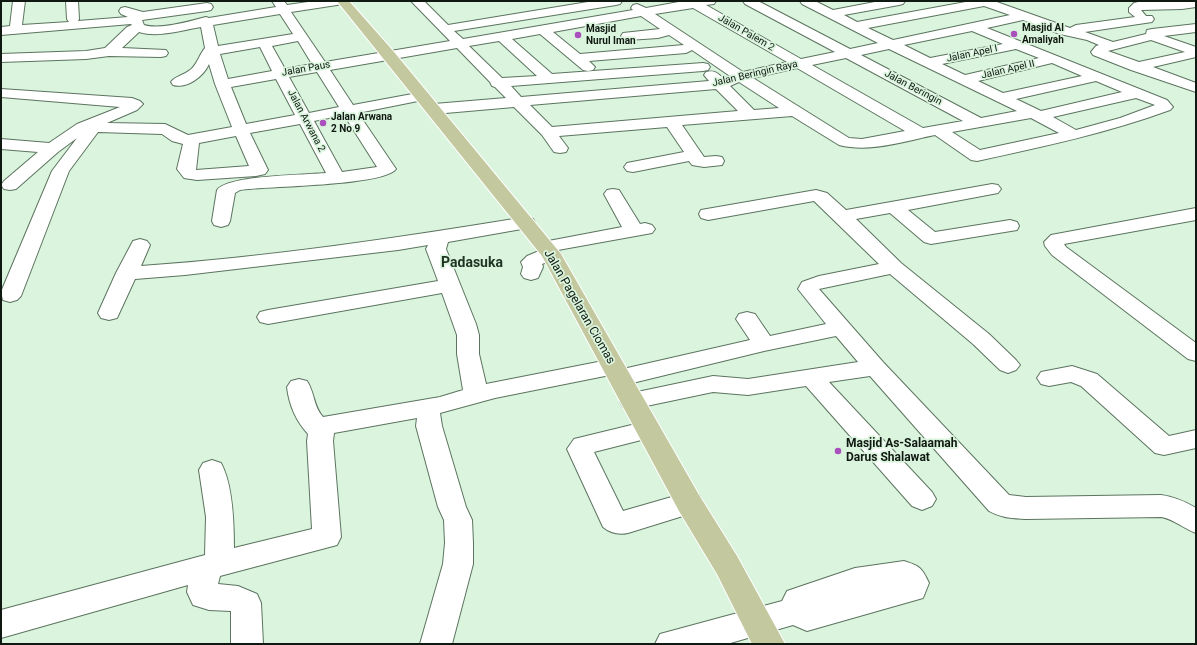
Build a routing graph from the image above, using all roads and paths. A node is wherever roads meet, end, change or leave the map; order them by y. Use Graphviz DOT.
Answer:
graph roads {
  1 [pos="19,1"];
  2 [pos="72,1"];
  3 [pos="337,1"];
  4 [pos="343,1"];
  5 [pos="434,1"];
  6 [pos="616,1"];
  7 [pos="627,1"];
  8 [pos="710,1"];
  9 [pos="749,1"];
  10 [pos="807,1"];
  11 [pos="899,1"];
  12 [pos="418,2"];
  13 [pos="692,2"];
  14 [pos="984,2"];
  15 [pos="1193,4"];
  16 [pos="222,5"];
  17 [pos="280,5"];
  18 [pos="133,12"];
  19 [pos="644,12"];
  20 [pos="447,13"];
  21 [pos="832,14"];
  22 [pos="432,16"];
  23 [pos="1024,16"];
  24 [pos="73,19"];
  25 [pos="292,23"];
  26 [pos="276,25"];
  27 [pos="856,26"];
  28 [pos="974,27"];
  29 [pos="1196,28"];
  30 [pos="10,29"];
  31 [pos="444,29"];
  32 [pos="542,29"];
  33 [pos="1062,30"];
  34 [pos="1182,30"];
  35 [pos="670,31"];
  36 [pos="223,33"];
  37 [pos="501,36"];
  38 [pos="628,36"];
  39 [pos="1152,36"];
  40 [pos="1196,36"];
  41 [pos="301,37"];
  42 [pos="1021,38"];
  43 [pos="209,39"];
  44 [pos="264,43"];
  45 [pos="458,44"];
  46 [pos="892,44"];
  47 [pos="1112,46"];
  48 [pos="686,49"];
  49 [pos="109,52"];
  50 [pos="1196,52"];
  51 [pos="161,53"];
  52 [pos="847,54"];
  53 [pos="389,55"];
  54 [pos="1,58"];
  55 [pos="577,58"];
  56 [pos="1052,59"];
  57 [pos="928,63"];
  58 [pos="798,64"];
  59 [pos="322,67"];
  60 [pos="703,67"];
  61 [pos="1136,67"];
  62 [pos="281,74"];
  63 [pos="597,74"];
  64 [pos="192,76"];
  65 [pos="741,77"];
  66 [pos="1096,77"];
  67 [pos="548,78"];
  68 [pos="221,80"];
  69 [pos="964,80"];
  70 [pos="178,82"];
  71 [pos="497,83"];
  72 [pos="720,84"];
  73 [pos="1193,86"];
  74 [pos="1,93"];
  75 [pos="1136,93"];
  76 [pos="1002,98"];
  77 [pos="516,102"];
  78 [pos="428,103"];
  79 [pos="349,110"];
  80 [pos="794,111"];
  81 [pos="1036,114"];
  82 [pos="751,116"];
  83 [pos="304,119"];
  84 [pos="673,123"];
  85 [pos="979,123"];
  86 [pos="88,128"];
  87 [pos="241,130"];
  88 [pos="938,130"];
  89 [pos="548,132"];
  90 [pos="921,134"];
  91 [pos="1074,136"];
  92 [pos="192,139"];
  93 [pos="1,144"];
  94 [pos="52,148"];
  95 [pos="560,148"];
  96 [pos="694,155"];
  97 [pos="977,156"];
  98 [pos="958,160"];
  99 [pos="716,161"];
  100 [pos="329,163"];
  101 [pos="632,167"];
  102 [pos="258,170"];
  103 [pos="337,178"];
  104 [pos="10,185"];
  105 [pos="992,189"];
  106 [pos="613,194"];
  107 [pos="894,207"];
  108 [pos="708,214"];
  109 [pos="1196,214"];
  110 [pos="842,216"];
  111 [pos="221,221"];
  112 [pos="526,222"];
  113 [pos="1010,226"];
  114 [pos="440,237"];
  115 [pos="140,245"];
  116 [pos="548,250"];
  117 [pos="894,267"];
  118 [pos="126,273"];
  119 [pos="531,274"];
  120 [pos="451,285"];
  121 [pos="10,296"];
  122 [pos="109,313"];
  123 [pos="268,317"];
  124 [pos="747,319"];
  125 [pos="842,328"];
  126 [pos="1187,338"];
  127 [pos="764,344"];
  128 [pos="1196,354"];
  129 [pos="1008,365"];
  130 [pos="875,368"];
  131 [pos="617,372"];
  132 [pos="812,378"];
  133 [pos="1049,378"];
  134 [pos="299,387"];
  135 [pos="476,395"];
  136 [pos="632,401"];
  137 [pos="424,408"];
  138 [pos="648,430"];
  139 [pos="322,431"];
  140 [pos="1196,439"];
  141 [pos="212,470"];
  142 [pos="922,499"];
  143 [pos="689,503"];
  144 [pos="1196,522"];
  145 [pos="212,565"];
  146 [pos="795,611"];
  147 [pos="1,624"];
  148 [pos="764,633"];
  149 [pos="247,644"];
  150 [pos="436,644"];
  151 [pos="672,644"];
  1 -- 30 [label="street"];
  2 -- 24 [label="street"];
  3 -- 17 [label="street"];
  4 -- 53 [label="main road, Jalan Pagelaran Ciomas"];
  5 -- 12 [label="street"];
  6 -- 31 [label="street"];
  7 -- 19 [label="street"];
  8 -- 13 [label="street, Jalan Paus"];
  9 -- 52 [label="street, Jalan Beringin"];
  10 -- 21 [label="street"];
  11 -- 21 [label="street"];
  12 -- 22 [label="street"];
  13 -- 19 [label="street, Jalan Paus"];
  13 -- 58 [label="street, Jalan Palem 2"];
  14 -- 23 [label="street"];
  14 -- 27 [label="street"];
  15 -- 33 [label="street, Jalan Apel I"];
  16 -- 18 [label="street"];
  17 -- 25 [label="street"];
  17 -- 43 [label="street"];
  18 -- 24 [label="street"];
  18 -- 30 [label="street"];
  18 -- 43 [label="street"];
  18 -- 49 [label="street"];
  19 -- 32 [label="street, Jalan Paus"];
  19 -- 35 [label="street"];
  20 -- 22 [label="street"];
  21 -- 27 [label="street"];
  22 -- 31 [label="street"];
  23 -- 28 [label="street, Jalan Beringin Raya"];
  23 -- 33 [label="street"];
  24 -- 30 [label="street"];
  25 -- 26 [label="street"];
  25 -- 41 [label="street"];
  27 -- 46 [label="street"];
  28 -- 42 [label="street"];
  28 -- 46 [label="street, Jalan Beringin Raya"];
  29 -- 34 [label="street"];
  31 -- 45 [label="street"];
  32 -- 37 [label="street, Jalan Paus"];
  32 -- 55 [label="street"];
  33 -- 42 [label="street, Jalan Apel I"];
  33 -- 47 [label="street"];
  34 -- 39 [label="street"];
  34 -- 40 [label="street"];
  35 -- 38 [label="street"];
  35 -- 48 [label="street"];
  35 -- 65 [label="street"];
  36 -- 43 [label="street"];
  37 -- 45 [label="street, Jalan Paus"];
  37 -- 67 [label="street"];
  39 -- 47 [label="street"];
  39 -- 50 [label="street"];
  41 -- 44 [label="street"];
  41 -- 59 [label="street"];
  42 -- 56 [label="street"];
  42 -- 57 [label="street, Jalan Apel I"];
  43 -- 44 [label="street"];
  43 -- 64 [label="street"];
  43 -- 68 [label="street"];
  44 -- 62 [label="street, Jalan Arwana 2"];
  45 -- 53 [label="street, Jalan Paus"];
  45 -- 71 [label="street"];
  46 -- 52 [label="street, Jalan Beringin Raya"];
  46 -- 57 [label="street"];
  47 -- 61 [label="street"];
  48 -- 55 [label="street"];
  48 -- 60 [label="street"];
  49 -- 51 [label="street"];
  49 -- 54 [label="street"];
  50 -- 61 [label="street"];
  52 -- 58 [label="street, Jalan Beringin Raya"];
  52 -- 85 [label="street, Jalan Beringin"];
  53 -- 59 [label="street, Jalan Paus"];
  53 -- 78 [label="main road, Jalan Pagelaran Ciomas"];
  55 -- 63 [label="street"];
  56 -- 66 [label="street"];
  56 -- 69 [label="street, Jalan Apel II"];
  57 -- 69 [label="street"];
  58 -- 65 [label="street, Jalan Beringin Raya"];
  58 -- 90 [label="street, Jalan Palem 2"];
  59 -- 62 [label="street, Jalan Paus"];
  59 -- 79 [label="street"];
  60 -- 63 [label="street"];
  60 -- 72 [label="street"];
  61 -- 73 [label="street"];
  62 -- 68 [label="street, Jalan Paus"];
  62 -- 83 [label="street, Jalan Arwana 2"];
  63 -- 67 [label="street"];
  64 -- 68 [label="street, Jalan Paus"];
  64 -- 70 [label="street"];
  65 -- 72 [label="street, Jalan Beringin Raya"];
  65 -- 80 [label="street"];
  66 -- 75 [label="street"];
  66 -- 76 [label="street"];
  67 -- 71 [label="street"];
  68 -- 87 [label="street"];
  69 -- 76 [label="street"];
  71 -- 77 [label="street"];
  72 -- 77 [label="street, Jalan Beringin Raya"];
  72 -- 82 [label="street"];
  74 -- 86 [label="street"];
  75 -- 81 [label="street"];
  75 -- 91 [label="street"];
  76 -- 81 [label="street"];
  77 -- 78 [label="street, Jalan Beringin Raya"];
  77 -- 89 [label="street"];
  78 -- 79 [label="street, Jalan Beringin Raya"];
  78 -- 112 [label="main road, Jalan Pagelaran Ciomas"];
  79 -- 83 [label="street, Jalan Beringin Raya"];
  79 -- 103 [label="street"];
  80 -- 82 [label="street"];
  80 -- 90 [label="street"];
  81 -- 85 [label="street"];
  81 -- 91 [label="street"];
  82 -- 84 [label="street"];
  83 -- 87 [label="street, Jalan Beringin Raya"];
  83 -- 100 [label="street, Jalan Arwana 2"];
  84 -- 89 [label="street"];
  84 -- 96 [label="street"];
  85 -- 88 [label="street"];
  86 -- 92 [label="street"];
  86 -- 94 [label="street"];
  86 -- 121 [label="street"];
  87 -- 92 [label="street, Jalan Beringin Raya"];
  87 -- 102 [label="street"];
  88 -- 90 [label="street"];
  88 -- 97 [label="street"];
  89 -- 95 [label="street"];
  91 -- 97 [label="street"];
  92 -- 102 [label="street"];
  93 -- 94 [label="street"];
  94 -- 104 [label="street"];
  96 -- 99 [label="street"];
  96 -- 101 [label="street"];
  97 -- 98 [label="street"];
  100 -- 102 [label="street"];
  100 -- 103 [label="street, Jalan Arwana 2"];
  103 -- 111 [label="street"];
  105 -- 107 [label="street"];
  106 -- 116 [label="street"];
  107 -- 110 [label="street"];
  107 -- 113 [label="street"];
  108 -- 110 [label="street"];
  109 -- 126 [label="street"];
  110 -- 117 [label="street"];
  112 -- 114 [label="street"];
  112 -- 116 [label="main road, Jalan Pagelaran Ciomas"];
  114 -- 118 [label="street"];
  114 -- 120 [label="street"];
  115 -- 118 [label="street"];
  116 -- 119 [label="street"];
  116 -- 131 [label="main road, Jalan Pagelaran Ciomas"];
  117 -- 125 [label="street"];
  117 -- 129 [label="street"];
  118 -- 122 [label="street"];
  120 -- 123 [label="street"];
  120 -- 135 [label="street"];
  124 -- 127 [label="street"];
  125 -- 127 [label="street"];
  125 -- 130 [label="street"];
  126 -- 128 [label="street"];
  127 -- 131 [label="street"];
  130 -- 132 [label="street"];
  130 -- 144 [label="street"];
  131 -- 135 [label="street"];
  131 -- 136 [label="main road, Jalan Pagelaran Ciomas"];
  132 -- 136 [label="street"];
  132 -- 142 [label="street"];
  133 -- 140 [label="street"];
  134 -- 139 [label="street"];
  135 -- 137 [label="street"];
  136 -- 138 [label="main road, Jalan Pagelaran Ciomas"];
  137 -- 139 [label="street"];
  137 -- 150 [label="street"];
  138 -- 143 [label="main road, Jalan Pagelaran Ciomas"];
  138 -- 143 [label="street"];
  139 -- 145 [label="street"];
  141 -- 145 [label="street"];
  143 -- 148 [label="main road, Jalan Pagelaran Ciomas"];
  145 -- 147 [label="street"];
  145 -- 149 [label="street"];
  146 -- 148 [label="street"];
  148 -- 151 [label="street"];
}
